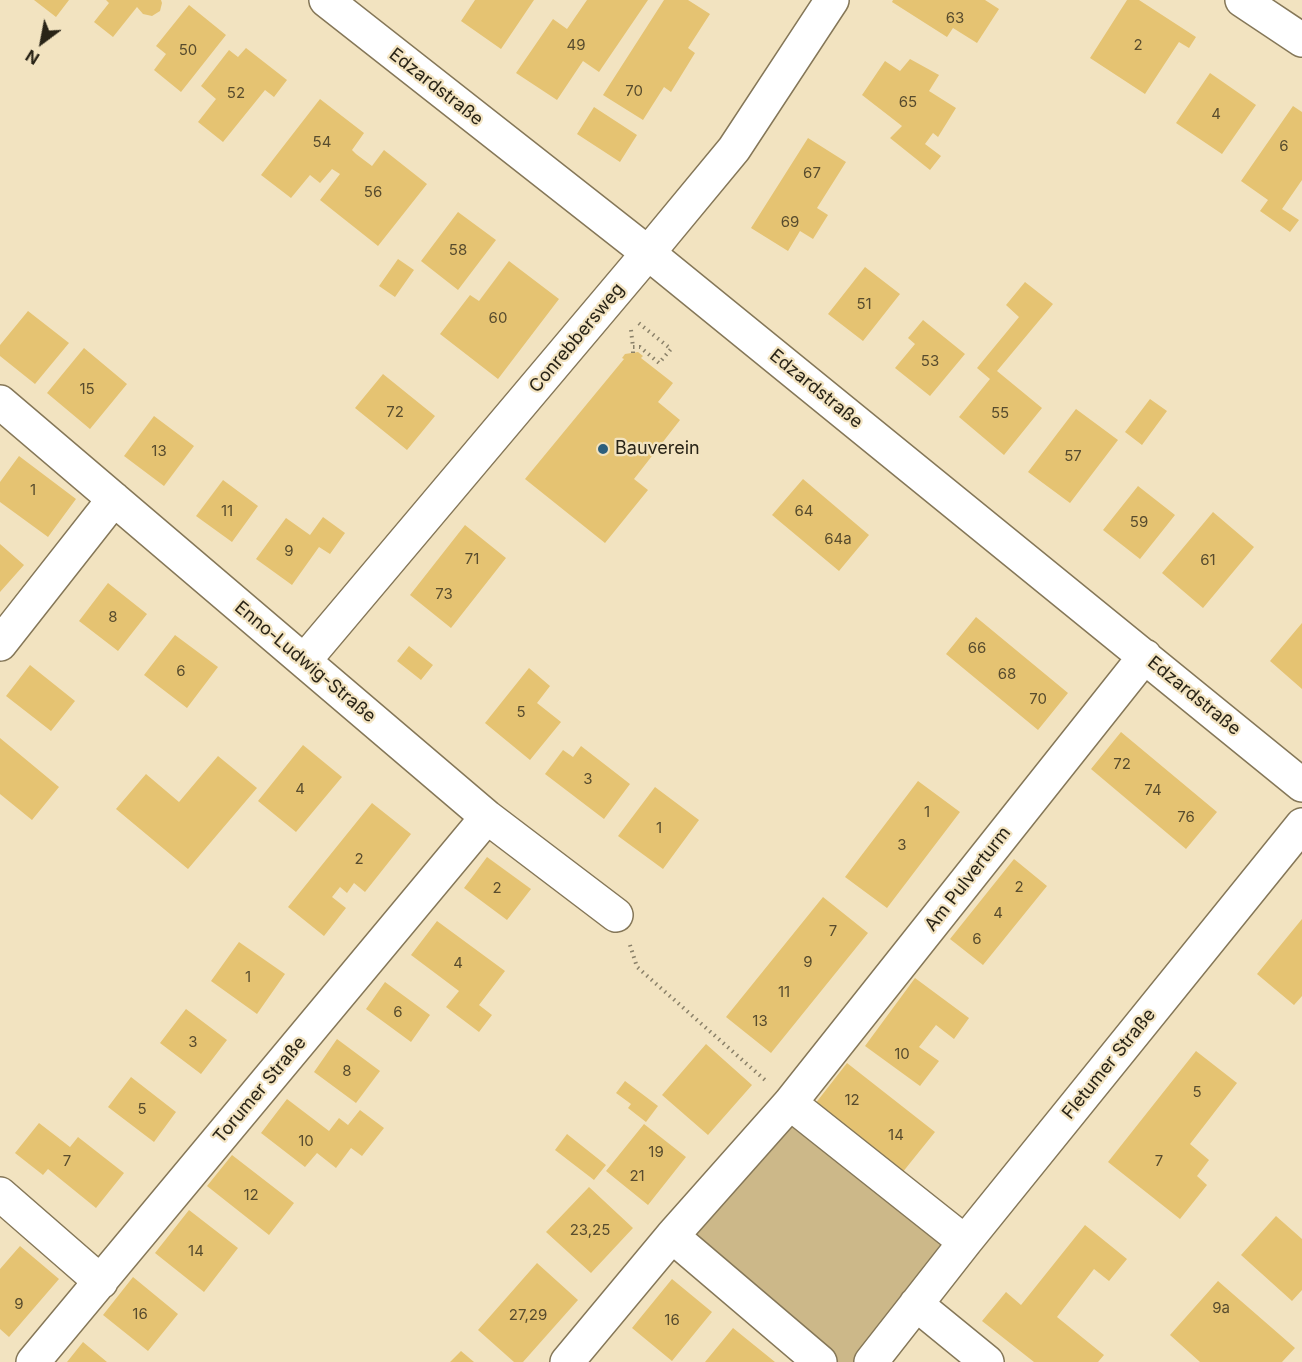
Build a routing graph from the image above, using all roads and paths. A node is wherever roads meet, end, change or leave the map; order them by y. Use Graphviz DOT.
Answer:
graph roads {
  1 [pos="326,0"];
  2 [pos="832,0"];
  3 [pos="1242,0"];
  4 [pos="1302,39"];
  5 [pos="648,253"];
  6 [pos="647,328"];
  7 [pos="631,333"];
  8 [pos="0,402"];
  9 [pos="114,499"];
  10 [pos="0,644"];
  11 [pos="1145,656"];
  12 [pos="304,661"];
  13 [pos="1302,785"];
  14 [pos="487,817"];
  15 [pos="1302,825"];
  16 [pos="616,915"];
  17 [pos="790,1103"];
  18 [pos="0,1194"];
  19 [pos="672,1236"];
  20 [pos="965,1242"];
  21 [pos="101,1281"];
  22 [pos="916,1304"];
  23 [pos="33,1362"];
  24 [pos="567,1362"];
  25 [pos="820,1362"];
  26 [pos="871,1362"];
  27 [pos="987,1362"];
  1 -- 5 [label="street, Edzardstraße"];
  2 -- 5 [label="street, Conrebbersweg"];
  3 -- 4 [label="street"];
  5 -- 11 [label="street, Edzardstraße"];
  5 -- 12 [label="street, Conrebbersweg"];
  6 -- 7 [label="path"];
  8 -- 9 [label="street, Enno-Ludwig-Straße"];
  9 -- 10 [label="street"];
  9 -- 12 [label="street, Enno-Ludwig-Straße"];
  11 -- 13 [label="street, Edzardstraße"];
  11 -- 17 [label="street, Am Pulverturm"];
  12 -- 14 [label="street, Enno-Ludwig-Straße"];
  14 -- 16 [label="street, Enno-Ludwig-Straße"];
  14 -- 21 [label="street, Torumer Straße"];
  15 -- 20 [label="street, Fletumer Straße"];
  16 -- 17 [label="path"];
  17 -- 19 [label="street, Am Pulverturm"];
  17 -- 20 [label="street"];
  18 -- 21 [label="street"];
  19 -- 24 [label="street, Am Pulverturm"];
  19 -- 25 [label="street"];
  20 -- 22 [label="street, Fletumer Straße"];
  21 -- 23 [label="street, Torumer Straße"];
  22 -- 26 [label="street, Fletumer Straße"];
  22 -- 27 [label="street"];
}
